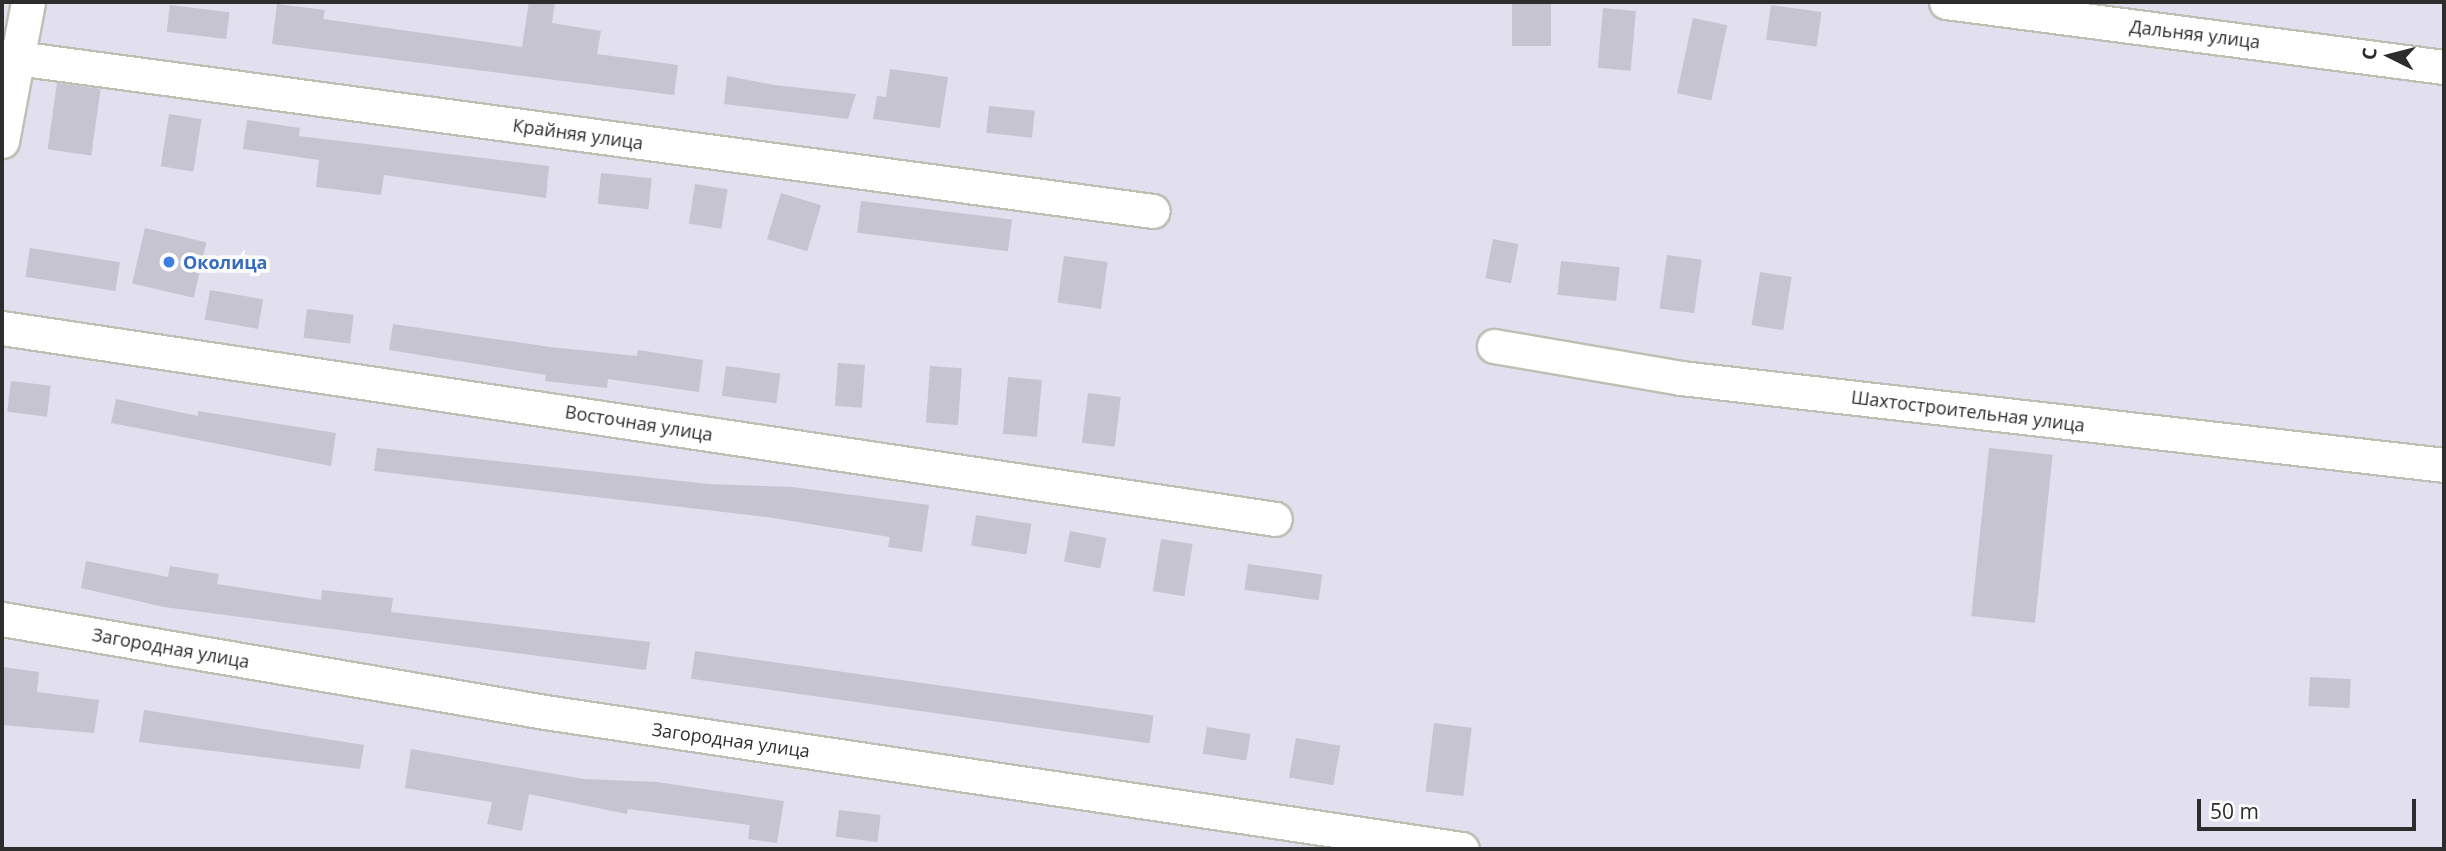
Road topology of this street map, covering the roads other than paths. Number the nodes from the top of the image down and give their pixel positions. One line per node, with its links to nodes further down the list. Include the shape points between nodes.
1 (28, 2): 3 (street)
2 (1946, 2): 4 (street, Дальняя улица)
3 (10, 57): 5 (street); 6 (street, Крайняя улица)
4 (2444, 67)
5 (2, 141)
6 (1153, 211)
7 (2, 328): 10 (street, Восточная улица)
8 (1494, 346): 9 (street, Шахтостроительная улица, via 1681,378)
9 (2444, 466)
10 (1275, 519)
11 (2, 619): 12 (street, Загородная улица, via 545,712)
12 (1462, 849)

